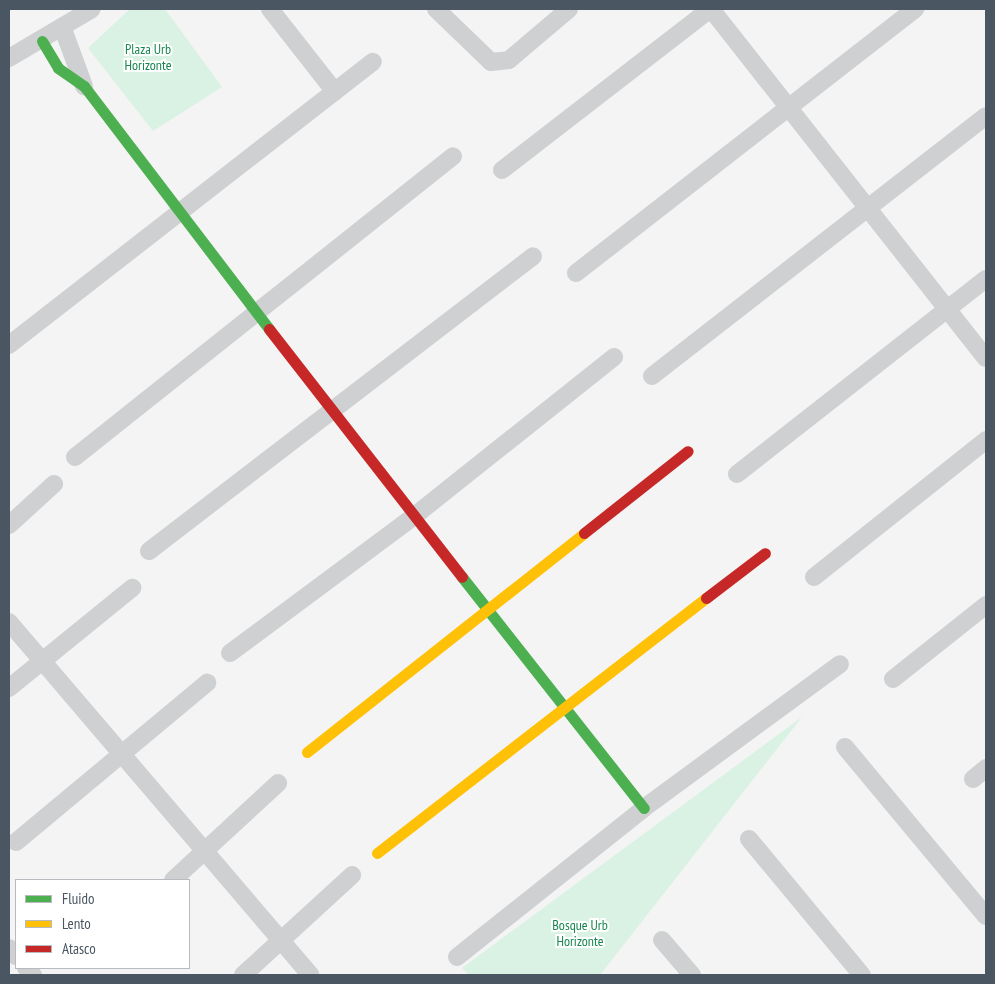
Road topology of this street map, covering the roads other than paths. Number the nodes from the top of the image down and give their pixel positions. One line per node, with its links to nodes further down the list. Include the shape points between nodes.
1 (270, 9): 12 (street)
2 (436, 9): 3 (street, via 491,62 509,60)
3 (569, 9)
4 (710, 9): 13 (street); 16 (street)
5 (915, 9): 13 (street)
6 (87, 10): 7 (street)
7 (63, 29): 8 (street); 11 (street)
8 (42, 41): 9 (street); 11 (street, via 58,68)
9 (9, 58)
10 (373, 62): 12 (street)
11 (84, 86): 18 (street)
12 (335, 92): 18 (street)
13 (788, 105): 17 (street); 20 (street)
14 (986, 116): 17 (street)
15 (453, 156): 23 (street)
16 (502, 170)
17 (868, 207): 22 (street); 27 (street)
18 (181, 214): 23 (street); 24 (street)
19 (533, 256): 28 (street)
20 (576, 273)
21 (986, 279): 22 (street)
22 (949, 308): 26 (street); 32 (street)
23 (256, 313): 28 (street); 31 (street)
24 (9, 345)
25 (614, 357): 34 (street)
26 (986, 358)
27 (652, 376)
28 (332, 412): 34 (street); 36 (street)
29 (986, 440): 38 (street)
30 (688, 451): 41 (street)
31 (75, 457)
32 (737, 474)
33 (54, 484): 35 (street)
34 (413, 517): 41 (street); 43 (street)
35 (9, 525)
36 (149, 551)
37 (765, 553): 49 (street)
38 (814, 578)
39 (132, 588): 44 (street)
40 (986, 605): 46 (street)
41 (485, 610): 49 (street); 51 (street)
42 (9, 622): 44 (street)
43 (230, 653)
44 (42, 661): 48 (street); 52 (street)
45 (840, 664): 54 (street)
46 (893, 679)
47 (207, 683): 52 (street)
48 (9, 688)
49 (563, 709): 54 (street); 58 (street)
50 (845, 747): 61 (street)
51 (307, 752)
52 (121, 754): 56 (street); 57 (street)
53 (278, 783): 57 (street)
54 (644, 808): 64 (street)
55 (749, 839): 68 (street)
56 (16, 842)
57 (204, 851): 60 (street); 63 (street)
58 (377, 853)
59 (352, 876): 63 (street)
60 (174, 879)
61 (986, 916)
62 (662, 940): 67 (street)
63 (280, 941): 65 (street); 66 (street)
64 (457, 956)
65 (243, 975)
66 (310, 975)
67 (692, 975)
68 (862, 975)

